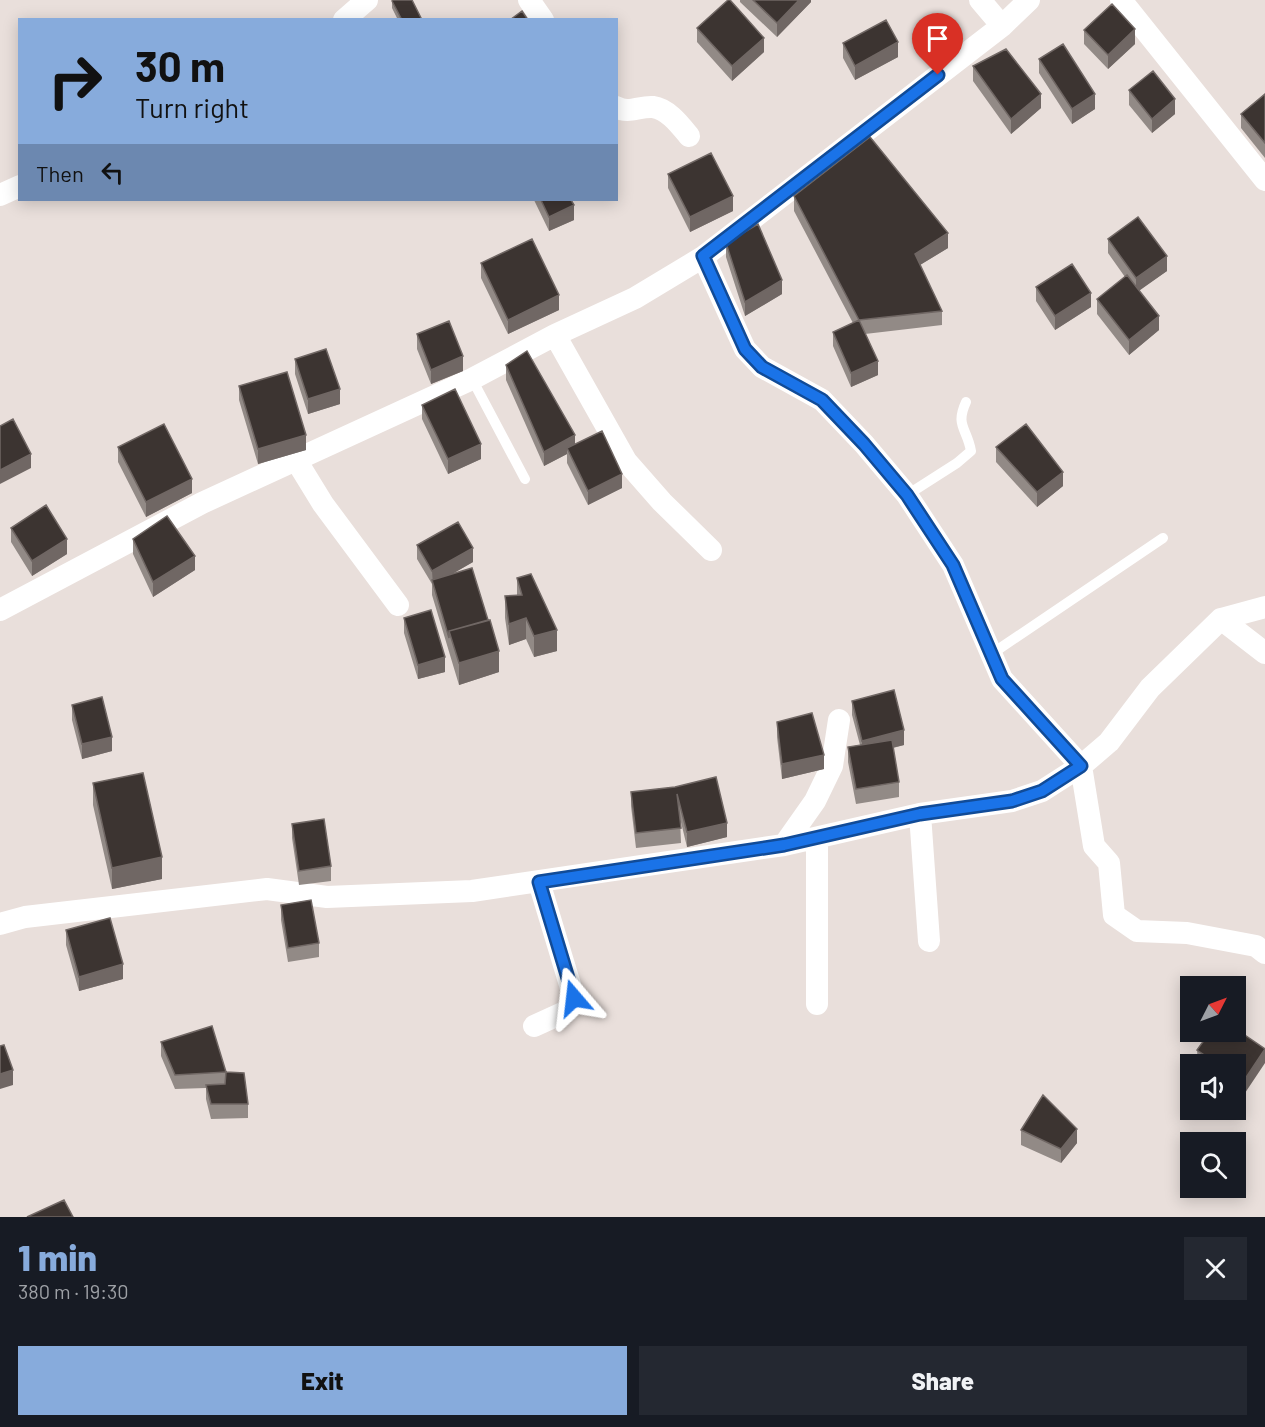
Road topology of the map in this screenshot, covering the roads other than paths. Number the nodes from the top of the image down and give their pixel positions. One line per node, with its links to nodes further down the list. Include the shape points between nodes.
1 (367, 0): 6 (street)
2 (529, 0): 7 (street)
3 (980, 0): 8 (street)
4 (1029, 0): 8 (street)
5 (1121, 0): 11 (street)
6 (346, 18)
7 (542, 18)
8 (1002, 26): 14 (street)
9 (618, 108): 10 (street, via 625,112 654,107 669,114)
10 (689, 136)
11 (1265, 180)
12 (18, 187): 13 (street)
13 (0, 195)
14 (703, 256): 15 (street, via 635,298); 20 (street, via 745,349 762,367 822,400)
15 (555, 335): 16 (street); 22 (street, via 626,461)
16 (472, 379): 18 (street); 19 (lane)
17 (966, 402): 20 (lane, via 960,426 971,451)
18 (296, 460): 23 (street, via 322,504); 25 (street, via 202,503)
19 (525, 479)
20 (907, 495): 28 (street, via 953,565)
21 (1163, 538): 28 (lane)
22 (711, 550)
23 (398, 605)
24 (1265, 607): 26 (street)
25 (0, 610)
26 (1221, 619): 27 (street); 30 (street, via 1150,688 1109,742)
27 (1265, 653)
28 (990, 655): 30 (street, via 1002,679)
29 (839, 720): 33 (street, via 832,766 815,801)
30 (1081, 766): 31 (street, via 1042,791 1012,801); 37 (street, via 1094,846 1108,863 1114,915 1137,931 1187,933 1256,946)
31 (920, 814): 32 (street); 36 (street)
32 (817, 840): 33 (street); 38 (street)
33 (784, 845): 34 (street)
34 (539, 882): 35 (street, via 472,891 327,897 267,889 25,917); 39 (street, via 574,998 567,1011)
35 (0, 924)
36 (929, 941)
37 (1265, 953)
38 (818, 1004)
39 (534, 1026)

